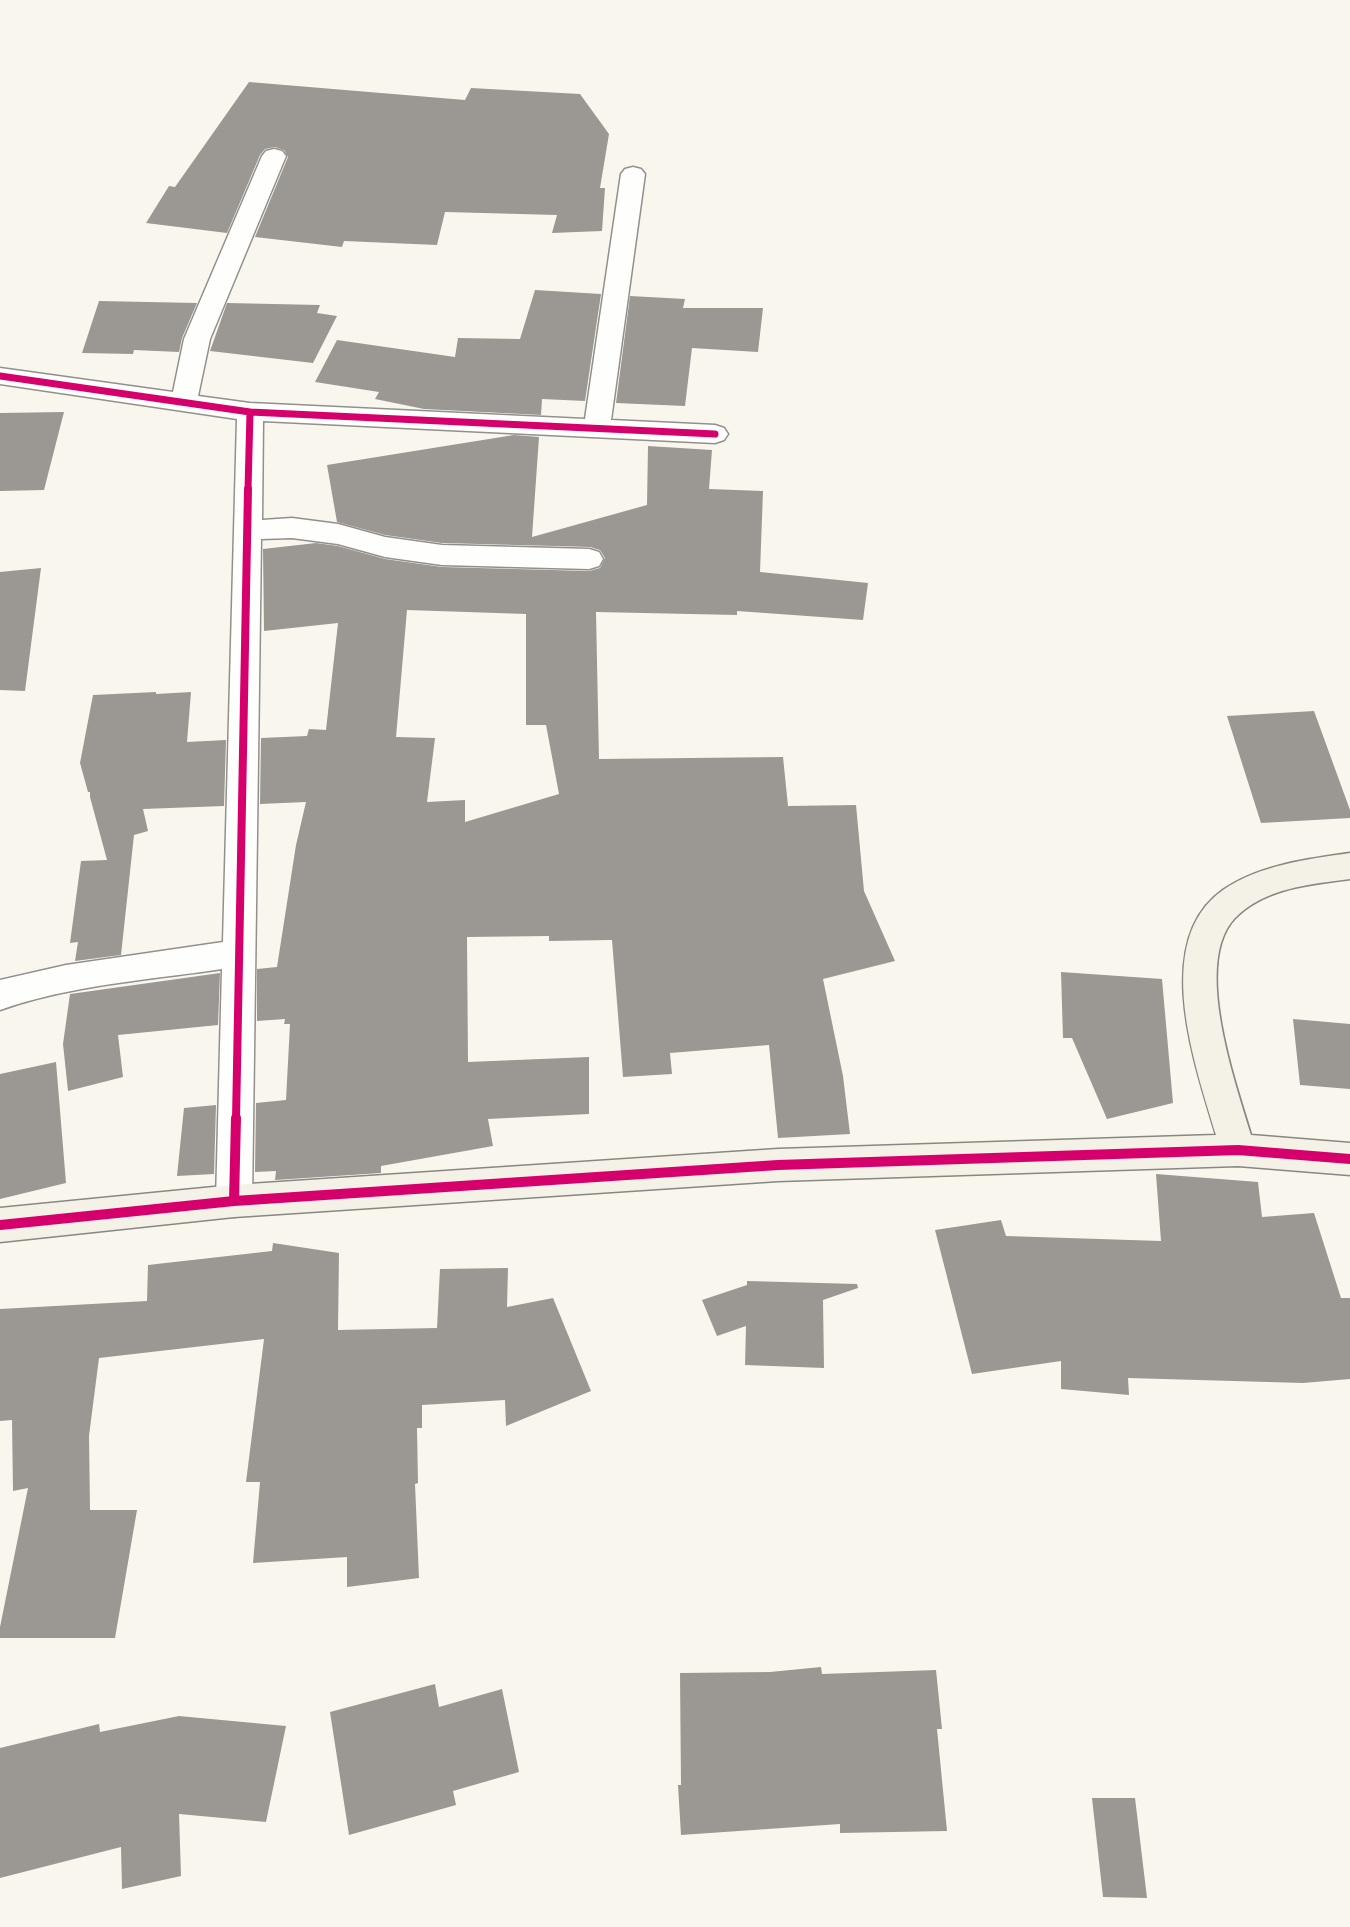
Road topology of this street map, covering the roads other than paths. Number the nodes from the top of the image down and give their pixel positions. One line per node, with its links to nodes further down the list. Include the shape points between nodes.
1 (274, 156): 4 (street, via 197,339)
2 (633, 174): 6 (street)
3 (0, 376): 4 (street)
4 (184, 402): 5 (street)
5 (250, 412): 6 (street); 8 (street)
6 (597, 428): 7 (street)
7 (715, 434)
8 (248, 530): 9 (street, via 292,528 442,555); 11 (street)
9 (589, 559)
10 (1350, 867): 13 (street, via 1310,871 1256,888 1223,909 1205,935 1199,974 1202,1012)
11 (239, 953): 12 (street, via 66,979); 15 (street)
12 (0, 996)
13 (1238, 1150): 14 (street); 15 (street, via 778,1165)
14 (1350, 1159)
15 (234, 1201): 16 (street)
16 (0, 1225)

